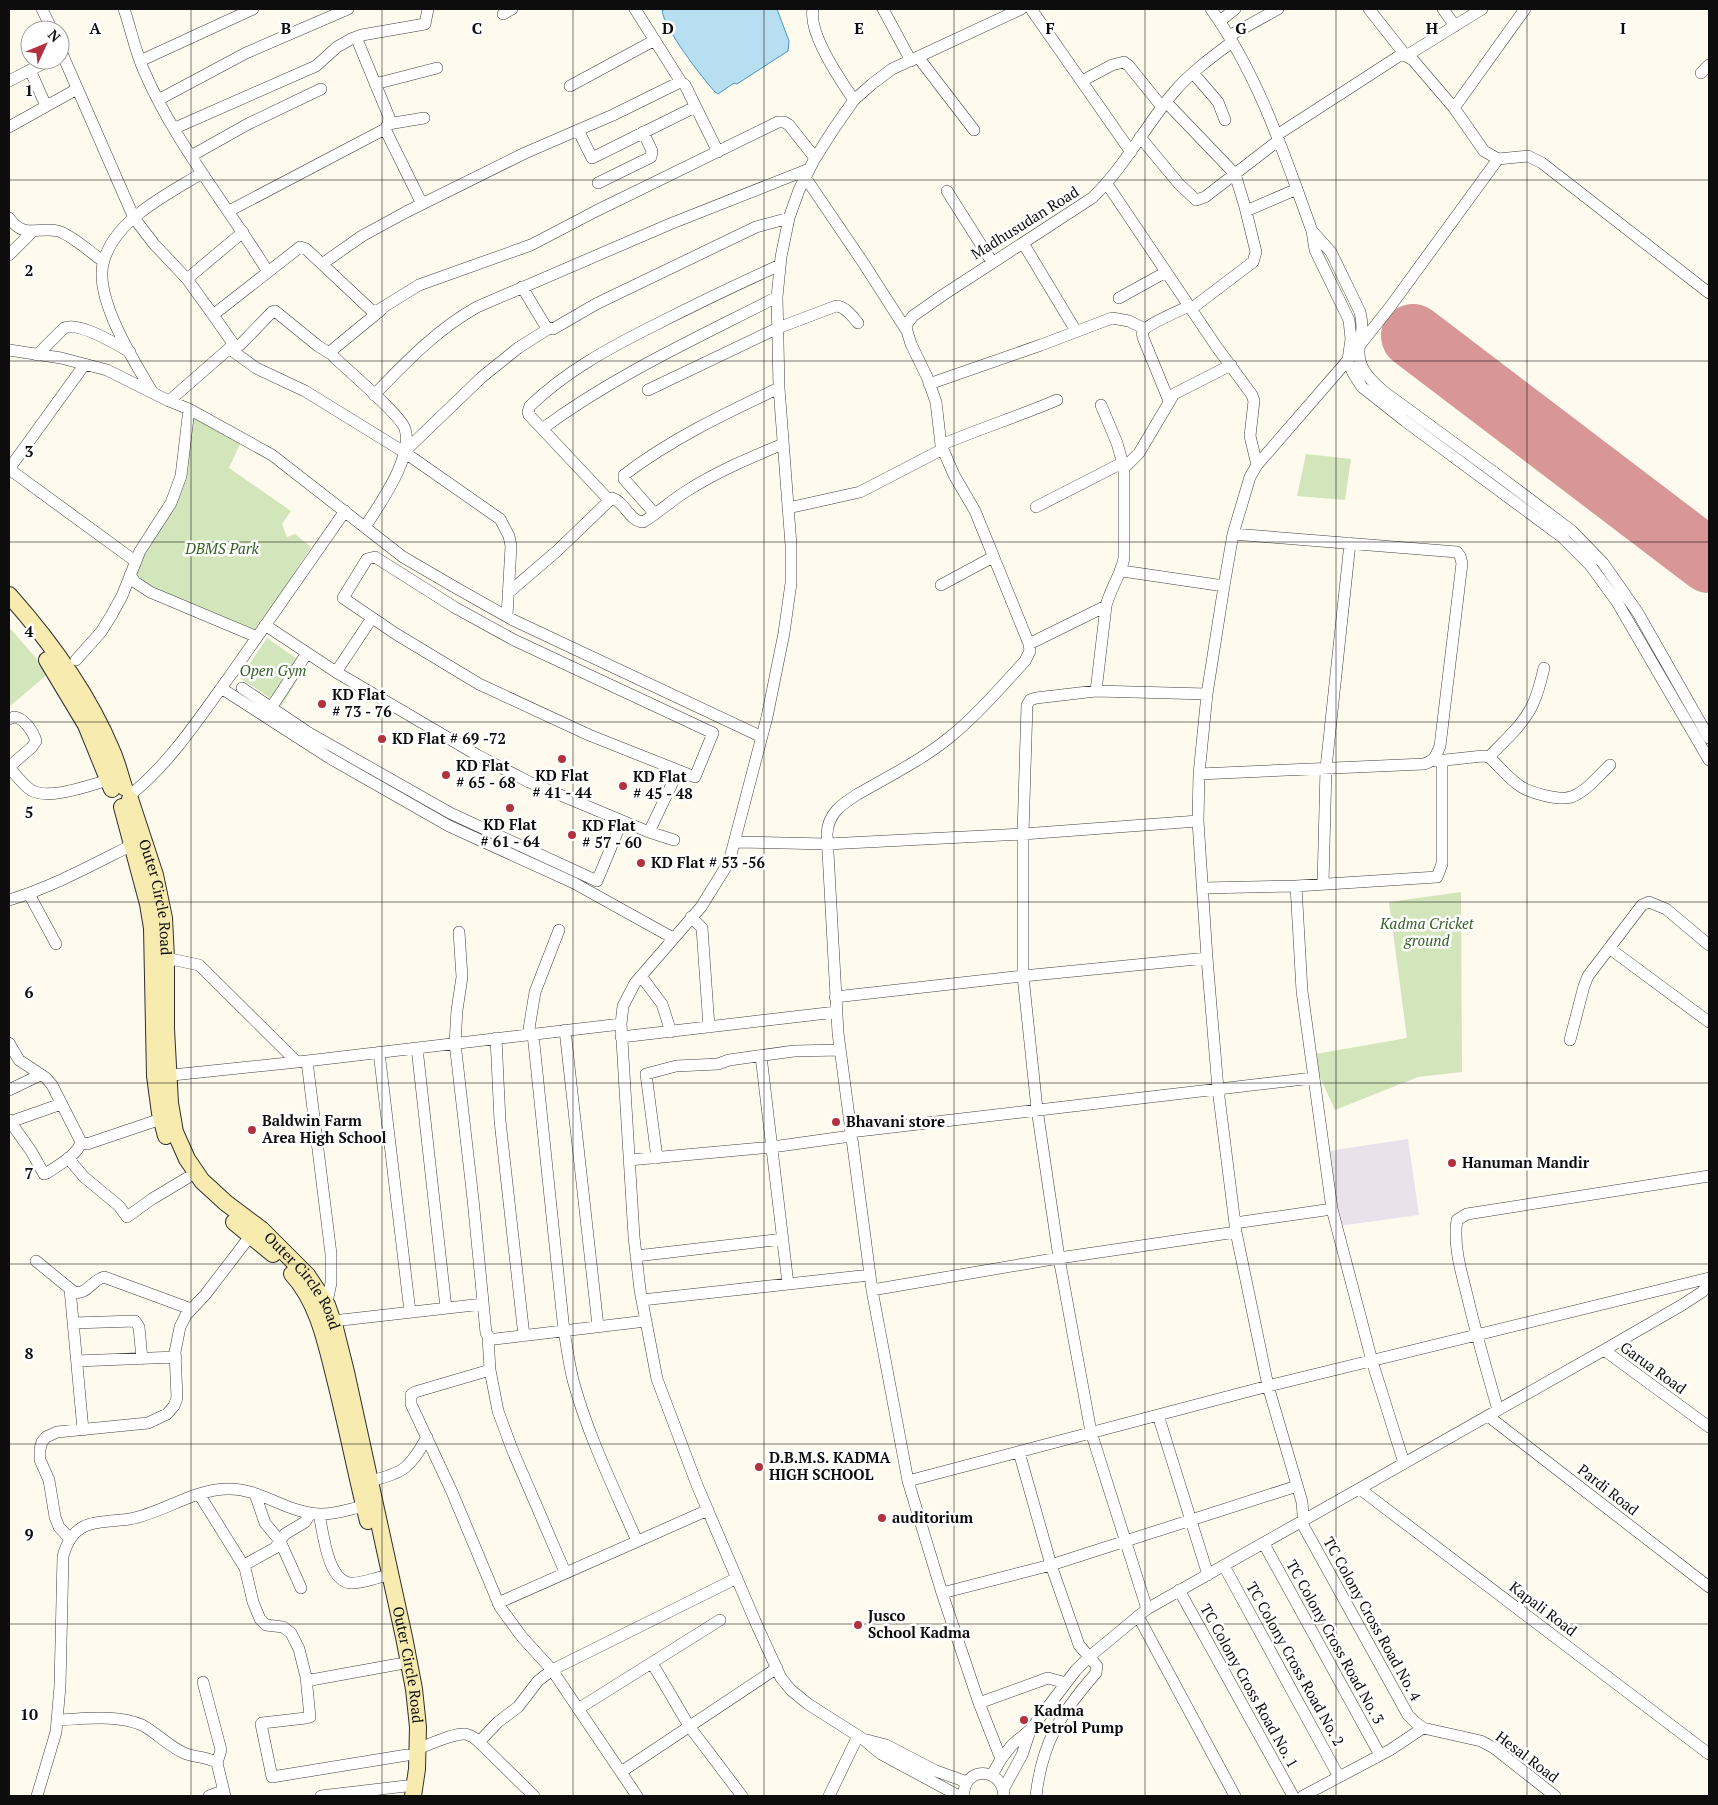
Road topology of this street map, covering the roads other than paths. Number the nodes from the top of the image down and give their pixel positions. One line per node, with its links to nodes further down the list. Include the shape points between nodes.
1 (124, 9): 25 (street)
2 (253, 9): 25 (street)
3 (348, 9): 37 (street, via 246,53)
4 (428, 9): 20 (street, via 424,24)
5 (636, 9): 22 (street)
6 (813, 9): 38 (street, via 811,18 826,55)
7 (883, 9): 24 (street)
8 (1021, 9): 17 (street)
9 (1031, 9): 31 (street)
10 (1211, 9): 18 (street)
11 (1234, 9): 18 (street)
12 (1278, 9): 21 (street, Madhusudan Road)
13 (1369, 9): 23 (street)
14 (1443, 9): 19 (street)
15 (1482, 9): 19 (street)
16 (1524, 9): 42 (street)
17 (999, 13): 24 (street)
18 (1220, 21): 21 (street)
19 (1455, 26): 23 (street)
20 (356, 37): 33 (street); 47 (street, via 337,47 316,66)
21 (1231, 39): 29 (street, Madhusudan Road); 52 (street)
22 (655, 40): 32 (street); 34 (street)
23 (1406, 56): 42 (street); 52 (street, via 1399,56)
24 (915, 59): 38 (street, via 892,69); 49 (street)
25 (140, 61): 37 (street)
26 (437, 68): 33 (street)
27 (30, 70): 30 (street); 40 (street)
28 (69, 70): 35 (street)
29 (1194, 73): 39 (street, Madhusudan Road); 44 (street, via 1218,102)
30 (9, 81)
31 (1082, 81): 39 (street, via 1124,62); 54 (street)
32 (681, 82): 41 (street); 48 (street)
33 (375, 84): 45 (street, via 388,117)
34 (570, 86)
35 (77, 88): 40 (street); 69 (street)
36 (321, 89): 55 (street)
37 (158, 100): 47 (street)
38 (854, 100): 56 (street)
39 (1164, 105): 51 (street, Madhusudan Road); 60 (street)
40 (46, 106): 46 (street)
41 (696, 107): 50 (street); 53 (street)
42 (1454, 108): 57 (street, via 1484,151)
43 (424, 118): 45 (street)
44 (1225, 120)
45 (386, 126): 65 (street); 66 (street)
46 (9, 127)
47 (174, 128): 55 (street)
48 (578, 130): 50 (street, via 592,158); 65 (street)
49 (974, 130)
50 (643, 132): 61 (street, via 652,151 651,157)
51 (1140, 138): 54 (street, Madhusudan Road); 60 (street, via 1196,200)
52 (1278, 138): 60 (street); 63 (street)
53 (718, 152): 56 (street, via 784,122); 88 (street, via 531,245 419,285)
54 (1131, 152): 62 (street, Madhusudan Road)
55 (191, 156): 59 (street)
56 (815, 158): 58 (street)
57 (1498, 159): 84 (street, via 1528,156 1542,163); 96 (street, TC Colony Cross Road No. 4)
58 (807, 173): 70 (street); 83 (street, via 661,228); 94 (street)
59 (202, 174): 66 (street); 69 (street, via 157,200)
60 (1235, 174): 67 (street)
61 (598, 183)
62 (1107, 184): 74 (street, Madhusudan Road, via 1081,207); 81 (street)
63 (1296, 189): 67 (street); 71 (street)
64 (947, 191): 77 (street)
65 (422, 204): 78 (street, via 362,236)
66 (229, 211): 73 (street)
67 (1246, 211): 87 (street, via 1256,252 1253,262)
68 (9, 218): 72 (street, via 18,228)
69 (134, 218): 76 (street, via 110,247); 82 (street)
70 (789, 218): 79 (street); 92 (street, via 756,227)
71 (1312, 231): 96 (street, via 1331,252 1360,312 1363,322); 102 (street, via 1315,250 1349,320)
72 (32, 232): 75 (street); 76 (street, via 58,231 66,234)
73 (244, 232): 80 (street); 82 (street)
74 (1023, 243): 77 (street, Madhusudan Road); 95 (street)
75 (9, 255)
76 (103, 262): 98 (street, via 102,279 107,302)
77 (992, 262): 94 (street, Madhusudan Road, via 913,316 906,325)
78 (322, 264): 80 (street, via 306,249 300,248); 88 (street, via 372,310)
79 (780, 265): 85 (street); 115 (street, via 715,294 586,362 530,406 528,412)
80 (268, 272): 89 (street)
81 (1166, 272): 86 (street); 87 (street)
82 (187, 279): 89 (street)
83 (522, 287): 92 (street); 109 (street, via 477,307 444,328)
84 (1709, 293)
85 (777, 297): 91 (street); 115 (street, via 606,385)
86 (1119, 298)
87 (1190, 307): 93 (street); 104 (street)
88 (381, 310): 100 (street)
89 (213, 316): 97 (street)
90 (858, 323): 91 (street, via 844,309 836,306)
91 (778, 328): 106 (street); 107 (street)
92 (548, 329): 118 (street, via 482,377)
93 (1145, 329): 95 (street, via 1112,318); 112 (street, via 1142,333 1144,340)
94 (906, 331): 105 (street)
95 (1076, 331): 105 (street)
96 (1359, 346): 102 (street, TC Colony Cross Road No. 4); 156 (street, via 1360,364 1371,380 1572,532 1603,563 1638,612)
97 (235, 347): 100 (street, via 275,311); 111 (street); 118 (street, via 256,368 306,392)
98 (130, 352): 101 (street, via 98,335 69,326); 108 (street)
99 (11, 353): 101 (street)
100 (331, 354): 109 (street)
101 (37, 355): 103 (street)
102 (1348, 360): 119 (street, TC Colony Cross Road No. 4); 158 (street, via 1358,381 1369,393 1554,532 1590,565 1617,602)
103 (85, 364): 108 (street, via 107,370); 121 (street)
104 (1231, 365): 112 (street, via 1183,388); 119 (street, via 1254,401 1250,436)
105 (929, 384): 117 (street, via 936,402)
106 (779, 388): 116 (street); 126 (street, via 724,414 624,474 624,479)
107 (648, 390)
108 (153, 393): 111 (street)
109 (374, 395): 118 (street, via 403,423 406,434)
110 (1057, 400): 117 (street, via 1021,416 988,425)
111 (169, 401): 114 (street)
112 (1169, 401): 120 (street, via 1139,453)
113 (1101, 405): 120 (street)
114 (189, 409): 125 (street, via 272,455); 131 (street, via 178,488)
115 (542, 429): 122 (street)
116 (783, 444): 124 (street); 126 (street, via 710,477)
117 (942, 447): 124 (street, via 860,492); 130 (street, via 975,511)
118 (404, 452): 127 (street, via 388,491); 136 (street, via 500,520 511,546)
119 (1257, 465): 128 (street, TC Colony Cross Road No. 4, via 1250,477)
120 (1123, 466): 123 (street); 132 (street)
121 (9, 469): 131 (street)
122 (609, 500): 126 (street, via 615,498 639,522); 136 (street)
123 (1036, 507)
124 (788, 508): 155 (street, via 791,583)
125 (345, 511): 127 (street); 142 (street)
126 (655, 514)
127 (365, 527): 140 (street, via 403,556)
128 (1233, 534): 129 (street); 135 (street, TC Colony Cross Road No. 4)
129 (1350, 543): 159 (street, via 1449,550 1460,556 1462,564); 162 (street)
130 (993, 557): 134 (street); 144 (street)
131 (135, 561): 133 (street)
132 (1122, 572): 135 (street); 138 (street)
133 (130, 575): 143 (street, via 150,592); 146 (street, via 101,632)
134 (941, 585)
135 (1224, 586): 152 (street, TC Colony Cross Road No. 4)
136 (508, 593): 140 (street)
137 (9, 595): 165 (main road, via 48,643 85,697 113,752)
138 (1106, 606): 144 (street); 151 (street)
139 (9, 609): 165 (main road, via 73,701)
140 (507, 616): 155 (street)
141 (372, 618): 148 (street); 163 (street, via 479,684 589,735); 163 (street, via 342,598 367,559 375,557 514,640 713,733 695,777)
142 (265, 625): 143 (street); 145 (street)
143 (257, 637): 149 (street)
144 (1029, 644): 172 (street, via 1030,652 1025,661 948,738 836,809 828,825)
145 (307, 652): 148 (street); 153 (street)
146 (76, 660)
147 (1544, 668): 157 (street, via 1532,708)
148 (336, 672): 166 (street, via 529,782)
149 (221, 688): 165 (street, via 145,783); 182 (street, via 328,757 449,826 574,883)
150 (242, 688): 153 (street)
151 (1096, 691): 152 (street); 169 (street, via 1036,698 1027,705)
152 (1207, 694): 164 (street, TC Colony Cross Road No. 4)
153 (271, 708): 166 (street, via 450,813 597,881)
154 (9, 719): 161 (street, via 22,720 36,740 32,748)
155 (762, 737): 171 (street)
156 (1709, 738)
157 (1488, 757): 159 (street); 160 (street, via 1520,786 1564,798 1580,792)
158 (1709, 760)
159 (1437, 761): 162 (street); 174 (street, via 1442,864 1437,877)
160 (1610, 765)
161 (9, 767): 165 (street, via 30,790 38,793)
162 (1326, 768): 164 (street); 174 (street)
163 (678, 771): 168 (street)
164 (1199, 774): 167 (street, TC Colony Cross Road No. 4)
165 (121, 793): 173 (main road, Outer Circle Road); 186 (main road, Outer Circle Road, via 155,875 164,918)
166 (622, 821): 168 (street)
167 (1198, 821): 169 (street); 176 (street, TC Colony Cross Road No. 4)
168 (649, 832): 170 (street)
169 (1023, 834): 172 (street); 189 (street)
170 (674, 840)
171 (736, 842): 172 (street); 179 (street, via 730,862)
172 (827, 844): 190 (street)
173 (132, 845): 177 (street); 209 (main road, Outer Circle Road, via 152,928)
174 (1323, 884): 175 (street)
175 (1296, 886): 176 (street); 210 (street, via 1302,992)
176 (1203, 888): 187 (street, TC Colony Cross Road No. 4)
177 (29, 894): 178 (street); 183 (street)
178 (9, 900)
179 (691, 918): 182 (street); 194 (street, via 702,928)
180 (559, 930): 197 (street, via 535,992)
181 (459, 932): 202 (street, via 462,977)
182 (673, 938): 188 (street)
183 (56, 944)
184 (1709, 945): 185 (street, via 1666,909 1649,902 1642,905)
185 (1609, 948): 192 (street); 200 (street, via 1588,976)
186 (166, 958): 207 (street, via 199,965); 209 (main road, Outer Circle Road)
187 (1207, 958): 189 (street); 212 (street, TC Colony Cross Road No. 4)
188 (641, 976): 193 (street, via 623,1006); 196 (street, via 662,1004)
189 (1023, 976): 190 (street); 214 (street)
190 (835, 997): 191 (street)
191 (836, 1012): 194 (street); 204 (street)
192 (1709, 1022)
193 (621, 1024): 195 (street); 198 (street)
194 (709, 1027): 196 (street)
195 (565, 1030): 197 (street); 247 (street)
196 (671, 1032): 198 (street)
197 (530, 1034): 199 (street); 248 (street)
198 (621, 1037): 222 (street)
199 (496, 1038): 202 (street); 250 (street, via 500,1121)
200 (1570, 1040)
201 (9, 1043): 208 (street, via 19,1060)
202 (455, 1043): 203 (street); 239 (street)
203 (417, 1048): 205 (street); 241 (street)
204 (840, 1050): 206 (street); 217 (street)
205 (379, 1052): 207 (street); 243 (street)
206 (761, 1056): 219 (street); 221 (street, via 718,1064 676,1066 646,1074)
207 (302, 1061): 209 (street); 240 (street, via 331,1254)
208 (40, 1075): 211 (street); 213 (street, via 52,1085)
209 (162, 1076): 215 (main road, Outer Circle Road); 240 (main road, Outer Circle Road, via 175,1132 187,1159 202,1181 262,1230 307,1274)
210 (1313, 1078): 212 (street); 225 (street)
211 (9, 1090)
212 (1218, 1090): 214 (street); 226 (street, TC Colony Cross Road No. 4)
213 (61, 1104): 216 (street); 218 (street)
214 (1037, 1109): 217 (street); 230 (street)
215 (161, 1119): 218 (street, via 87,1144); 224 (main road, Outer Circle Road, via 172,1152)
216 (10, 1121): 220 (street, via 42,1173)
217 (851, 1134): 219 (street); 232 (street)
218 (81, 1142): 220 (street)
219 (772, 1147): 221 (street); 228 (street)
220 (68, 1158): 224 (street, via 127,1217)
221 (657, 1158): 222 (street)
222 (629, 1160): 229 (street)
223 (1709, 1176): 249 (street, via 1461,1216 1456,1228 1458,1260)
224 (187, 1178): 227 (main road, Outer Circle Road, via 209,1202)
225 (1332, 1209): 226 (street); 255 (street)
226 (1236, 1228): 230 (street); 258 (street, TC Colony Cross Road No. 4)
227 (251, 1235): 242 (street, via 206,1295); 244 (main road, Outer Circle Road, via 298,1281)
228 (783, 1239): 229 (street); 234 (street)
229 (636, 1256): 238 (street)
230 (1059, 1258): 237 (street); 263 (street)
231 (36, 1261): 236 (street)
232 (870, 1275): 234 (street); 237 (street)
233 (1709, 1278): 249 (street)
234 (788, 1284): 238 (street)
235 (1709, 1285): 252 (street, via 1682,1305)
236 (70, 1289): 242 (street, via 82,1292 104,1277); 246 (street)
237 (872, 1290): 268 (street)
238 (642, 1300): 245 (street)
239 (483, 1304): 241 (street); 251 (street)
240 (327, 1305): 244 (main road, Outer Circle Road)
241 (446, 1308): 243 (street)
242 (191, 1309): 253 (street, via 180,1328)
243 (410, 1312): 244 (street)
244 (325, 1320): 267 (main road, Outer Circle Road, via 346,1372); 273 (main road, Outer Circle Road)
245 (646, 1321): 247 (street); 274 (street, via 657,1379)
246 (73, 1323): 254 (street, via 135,1321 139,1327); 256 (street)
247 (598, 1326): 248 (street)
248 (564, 1331): 250 (street); 280 (street, via 585,1417)
249 (1476, 1334): 255 (street); 259 (street)
250 (524, 1336): 251 (street)
251 (488, 1337): 257 (street)
252 (1604, 1350): 259 (street); 261 (street, Garua Road)
253 (176, 1357): 254 (street); 262 (street, via 177,1398 167,1414 148,1423)
254 (142, 1359): 256 (street)
255 (1372, 1360): 258 (street); 266 (street)
256 (77, 1361): 262 (street)
257 (490, 1370): 264 (street, via 411,1395 411,1404); 286 (street, via 498,1411 512,1449)
258 (1268, 1386): 260 (street); 269 (street, TC Colony Cross Road No. 4)
259 (1493, 1413): 266 (street); 290 (street, Pardi Road)
260 (1158, 1415): 263 (street); 276 (street)
261 (1709, 1427)
262 (83, 1430): 278 (street, via 52,1434 46,1437 40,1449 55,1517)
263 (1091, 1432): 265 (street); 281 (street)
264 (427, 1437): 267 (street, via 415,1458 396,1475); 294 (street)
265 (1019, 1452): 268 (street); 284 (street)
266 (1404, 1463): 270 (street)
267 (370, 1481): 313 (main road, Outer Circle Road, via 414,1689 418,1728)
268 (908, 1481): 293 (street)
269 (1297, 1486): 276 (street); 277 (street, TC Colony Cross Road No. 4)
270 (1360, 1489): 277 (street); 314 (street, Kapali Road)
271 (200, 1494): 272 (street, via 227,1489); 278 (street, via 156,1512 86,1525); 283 (street)
272 (255, 1494): 275 (street); 279 (street, via 267,1528)
273 (364, 1506): 275 (street); 288 (main road, Outer Circle Road)
274 (708, 1510): 280 (street); 289 (street)
275 (315, 1513): 279 (street, via 290,1529); 288 (street, via 329,1560 341,1578 352,1583)
276 (1190, 1520): 281 (street); 287 (street)
277 (1303, 1520): 282 (street); 309 (street, TC Colony Cross Road No. 4, via 1304,1528 1408,1715)
278 (70, 1539): 307 (street, via 63,1556)
279 (280, 1541): 283 (street, via 270,1552); 291 (street)
280 (637, 1541): 286 (street)
281 (1124, 1542): 284 (street); 295 (street)
282 (1264, 1544): 285 (street); 315 (street, TC Colony Cross Road No. 3)
283 (244, 1565): 302 (street, via 260,1619 266,1625 284,1627 290,1633 299,1649)
284 (1051, 1565): 293 (street); 297 (street, via 1080,1646)
285 (1224, 1566): 287 (street); 320 (street, TC Colony Cross Road No. 2)
286 (565, 1572): 294 (street)
287 (1208, 1575): 292 (street)
288 (381, 1577): 298 (main road, Outer Circle Road)
289 (737, 1578): 300 (street); 301 (street)
290 (1709, 1587)
291 (301, 1588)
292 (1179, 1590): 295 (street); 337 (street, TC Colony Cross Road No. 1)
293 (942, 1593): 305 (street)
294 (498, 1603): 301 (street, via 522,1637)
295 (1142, 1612): 297 (street); 336 (street)
296 (720, 1620): 299 (street)
297 (1089, 1657): 304 (street); 335 (street, via 1097,1666 1096,1673 1074,1698 1050,1739 1038,1775)
298 (399, 1664): 302 (street, via 311,1680); 313 (main road, Outer Circle Road)
299 (652, 1664): 306 (street); 308 (street)
300 (777, 1668): 308 (street); 311 (street, via 781,1678 808,1704)
301 (552, 1670): 306 (street); 312 (street)
302 (306, 1677): 313 (street, via 310,1716 260,1724 272,1777)
303 (203, 1682): 317 (street, via 221,1750)
304 (1066, 1682): 305 (street, via 1048,1678); 310 (street)
305 (980, 1703): 316 (street)
306 (578, 1709): 318 (street)
307 (57, 1720): 317 (street, via 134,1722 186,1754 207,1758); 326 (street)
308 (689, 1726): 318 (street); 331 (street)
309 (1423, 1728): 315 (street); 325 (street, Hesal Road, via 1481,1741 1494,1748)
310 (1031, 1729): 316 (street); 322 (street)
311 (860, 1738): 321 (street, via 886,1745 936,1771); 332 (street); 333 (street, via 880,1754)
312 (479, 1742): 313 (street, via 472,1736 455,1735); 329 (street)
313 (412, 1752): 323 (main road, Outer Circle Road)
314 (1709, 1754)
315 (1380, 1755): 320 (street)
316 (1001, 1759): 319 (street)
317 (217, 1764): 324 (street)
318 (621, 1772): 330 (street)
319 (992, 1774): 321 (street, via 983,1773); 322 (street)
320 (1339, 1777): 338 (street)
321 (967, 1782): 334 (street)
322 (1004, 1792)
323 (408, 1793): 328 (street)
324 (224, 1794): 327 (street)
325 (1549, 1795)
326 (36, 1796)
327 (209, 1796)
328 (321, 1796)
329 (534, 1796)
330 (637, 1796)
331 (742, 1796)
332 (829, 1796)
333 (959, 1796)
334 (964, 1796)
335 (1036, 1796)
336 (1234, 1796)
337 (1293, 1796)
338 (1303, 1796)

